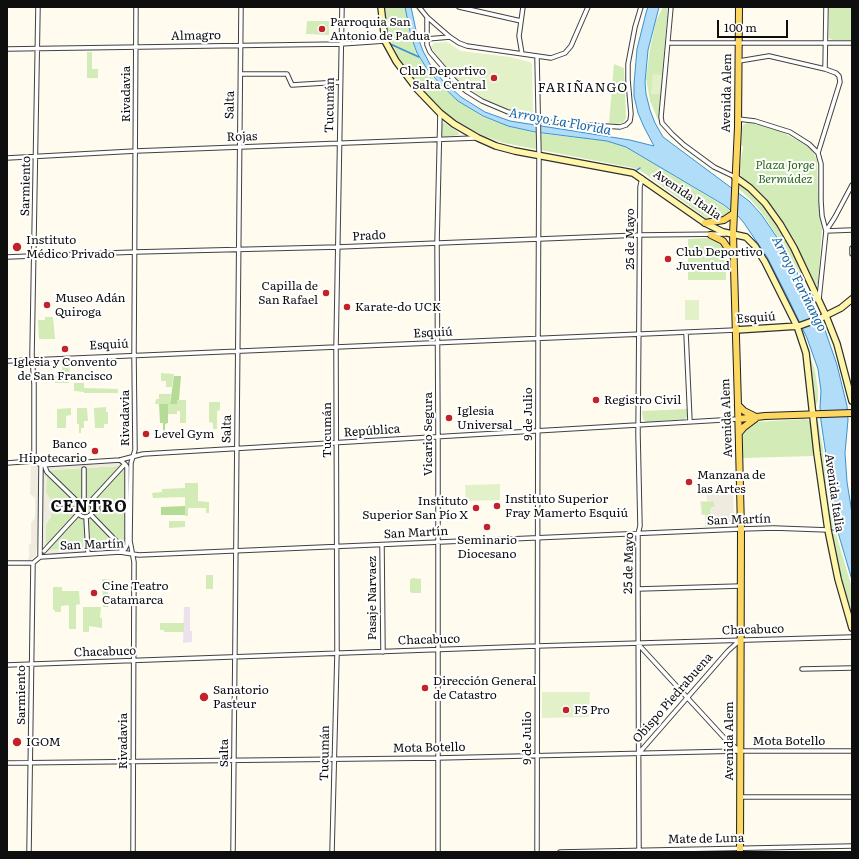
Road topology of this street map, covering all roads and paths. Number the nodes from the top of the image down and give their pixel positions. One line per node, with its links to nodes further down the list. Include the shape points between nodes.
1 (38, 7): 26 (street, Sarmiento)
2 (136, 7): 25 (street, Rivadavia)
3 (241, 7): 24 (street, Salta)
4 (342, 7): 22 (street, Tucumán)
5 (381, 7): 18 (street, Avenida Italia)
6 (419, 7): 14 (street)
7 (459, 7): 15 (street)
8 (523, 7): 15 (street)
9 (588, 7): 29 (street, via 571,46 565,53 551,58)
10 (641, 7): 36 (street, via 628,64 630,121 620,127 612,127)
11 (671, 7): 19 (street)
12 (739, 7): 23 (main road, Avenida Alem)
13 (826, 7): 20 (street)
14 (427, 17): 16 (street); 17 (street)
15 (521, 20): 28 (street, via 519,36)
16 (450, 36): 17 (street); 28 (street, via 467,46)
17 (427, 39): 36 (street, via 430,52 466,91 492,107 515,114 534,116)
18 (385, 41): 22 (street, Almagro); 34 (street, Avenida Italia, via 406,75)
19 (668, 43): 23 (street); 46 (street, via 662,123 684,145 714,167)
20 (826, 43): 21 (street); 23 (street); 31 (street)
21 (852, 43)
22 (341, 44): 24 (street, Almagro); 33 (street, Tucumán)
23 (739, 44): 30 (main road, Avenida Alem)
24 (241, 45): 25 (street, Almagro); 32 (street, Salta)
25 (136, 47): 26 (street, Almagro); 41 (street, Rivadavia)
26 (38, 49): 27 (street, Almagro); 44 (street, Sarmiento)
27 (7, 50)
28 (522, 54): 29 (street)
29 (538, 57): 36 (street, 9 de Julio)
30 (739, 61): 31 (street, via 769,56); 35 (main road, Avenida Alem)
31 (825, 69): 42 (street, via 840,76 840,82)
32 (241, 74): 33 (street, via 287,74 292,85); 40 (street, Salta)
33 (340, 82): 39 (street, Tucumán)
34 (440, 113): 37 (street, Avenida Italia); 38 (street, Vicario Segura)
35 (738, 119): 42 (street, via 755,121 790,132); 46 (main road, Avenida Alem)
36 (539, 120): 43 (street, 9 de Julio)
37 (478, 138): 38 (street, Rojas); 43 (street, Avenida Italia, via 496,146)
38 (438, 139): 39 (street, Rojas); 57 (street, Vicario Segura)
39 (340, 144): 40 (street, Rojas); 58 (street, Tucumán)
40 (240, 147): 41 (street, Rojas); 60 (street, Salta)
41 (136, 151): 44 (street, Rojas); 61 (street, Rivadavia)
42 (818, 153): 52 (street, via 821,164 822,216)
43 (540, 156): 47 (street, Avenida Italia, via 627,171); 56 (street, 9 de Julio)
44 (37, 157): 45 (street, Rojas); 63 (street, Sarmiento)
45 (7, 158)
46 (735, 177): 49 (main road, Avenida Alem); 67 (street, via 750,188 774,214 794,248)
47 (642, 178): 50 (street, Avenida Italia); 55 (street, 25 de Mayo)
48 (852, 185): 52 (street)
49 (733, 214): 50 (main road, via 724,220); 54 (main road, Avenida Alem)
50 (705, 223): 54 (street, Avenida Italia)
51 (852, 230): 52 (street)
52 (826, 231): 67 (street)
53 (711, 234): 54 (street, Prado); 55 (street, Prado); 64 (main road, via 723,241)
54 (733, 234): 64 (main road, Avenida Alem); 69 (street, Avenida Italia, via 746,237 755,246)
55 (640, 235): 56 (street, Prado); 72 (street, 25 de Mayo)
56 (539, 239): 57 (street, Prado); 73 (street, 9 de Julio)
57 (436, 243): 58 (street, Prado); 74 (street, Vicario Segura)
58 (338, 247): 60 (street, Prado); 75 (street, Tucumán)
59 (852, 248): 62 (street)
60 (238, 250): 61 (street, Prado); 76 (street, Salta)
61 (136, 252): 63 (street, Prado); 77 (street, Rivadavia)
62 (852, 254)
63 (35, 256): 65 (street, Prado); 78 (street, Sarmiento)
64 (733, 256): 70 (main road, Avenida Alem)
65 (7, 257)
66 (852, 299): 68 (street, Esquiú)
67 (818, 300): 68 (street)
68 (823, 317): 69 (street, Esquiú); 80 (street, via 837,344)
69 (798, 326): 70 (street, Esquiú); 83 (street, Avenida Italia, via 806,353)
70 (736, 330): 71 (street, Esquiú); 81 (main road, Avenida Alem)
71 (686, 333): 72 (street, Esquiú); 86 (street)
72 (639, 334): 73 (street, Esquiú); 87 (street, 25 de Mayo)
73 (538, 340): 74 (street, Esquiú); 88 (street, 9 de Julio)
74 (438, 343): 75 (street, Esquiú); 90 (street, Vicario Segura)
75 (336, 348): 76 (street, Esquiú); 91 (street, Tucumán)
76 (238, 352): 77 (street, Esquiú); 92 (street, Salta)
77 (134, 355): 78 (street, Esquiú); 93 (street, Rivadavia, via 135,450)
78 (33, 360): 79 (street, Esquiú); 95 (street, Sarmiento)
79 (7, 361)
80 (852, 401)
81 (738, 405): 84 (main road, via 744,411); 85 (main road, Avenida Alem)
82 (851, 412): 83 (main road)
83 (815, 414): 84 (main road); 111 (street, Avenida Italia)
84 (758, 417): 85 (main road); 89 (main road)
85 (739, 419): 86 (street, República); 89 (main road, Avenida Alem)
86 (690, 422): 87 (street, República)
87 (639, 425): 88 (street, República); 112 (street, 25 de Mayo)
88 (538, 431): 90 (street, República); 113 (street, 9 de Julio)
89 (739, 433): 110 (main road, Avenida Alem)
90 (438, 437): 91 (street, República); 114 (street, Vicario Segura)
91 (337, 444): 92 (street, República); 116 (street, Tucumán)
92 (237, 449): 93 (street, República, via 143,454); 119 (street, Salta)
93 (132, 457): 94 (street, República); 121 (street, Rivadavia, via 130,541)
94 (120, 460): 98 (street, República); 117 (street, Rivadavia, via 127,467 127,545 125,549)
95 (34, 461): 96 (street); 98 (street)
96 (7, 463)
97 (124, 465): 101 (street)
98 (43, 466): 102 (street); 122 (street)
99 (84, 468): 100 (street)
100 (84, 500): 101 (street); 102 (street)
101 (90, 502): 105 (street)
102 (79, 503): 106 (street)
103 (125, 506): 105 (street, via 108,508 105,512 102,508)
104 (53, 508): 106 (street)
105 (93, 508): 108 (street)
106 (76, 509): 107 (street)
107 (78, 514): 109 (street); 118 (street)
108 (91, 515): 109 (street); 117 (street, via 120,545)
109 (86, 517): 120 (street)
110 (741, 529): 111 (street, San Martín); 112 (street, San Martín); 125 (main road, Avenida Alem)
111 (828, 530): 127 (street, Avenida Italia)
112 (638, 534): 113 (street, San Martín); 126 (street, 25 de Mayo)
113 (538, 538): 114 (street, San Martín); 131 (street, 9 de Julio)
114 (438, 542): 115 (street, San Martín); 132 (street, Vicario Segura)
115 (382, 544): 116 (street, San Martín); 133 (street, Pasaje Narvaez)
116 (336, 547): 119 (street, San Martín); 134 (street, Tucumán)
117 (120, 550): 120 (street, San Martín); 121 (street, San Martín)
118 (44, 551)
119 (236, 551): 121 (street, San Martín); 135 (street, Salta)
120 (88, 554): 122 (street, San Martín)
121 (133, 554): 136 (street, Rivadavia)
122 (40, 557): 123 (street)
123 (33, 562): 124 (street); 137 (street, Sarmiento)
124 (7, 564)
125 (741, 586): 126 (street); 129 (main road, Avenida Alem)
126 (638, 589): 130 (street, 25 de Mayo)
127 (852, 628)
128 (852, 637): 129 (street, Chacabuco)
129 (740, 641): 130 (street, Chacabuco); 141 (street, Obispo Piedrabuena); 142 (main road, Avenida Alem)
130 (638, 644): 131 (street, Chacabuco); 141 (street); 144 (street, 25 de Mayo)
131 (537, 646): 132 (street, Chacabuco); 145 (street, 9 de Julio)
132 (437, 650): 133 (street, Chacabuco); 146 (street, Vicario Segura)
133 (383, 652): 134 (street, Chacabuco)
134 (337, 654): 135 (street, Chacabuco); 147 (street, Tucumán)
135 (234, 657): 136 (street, Chacabuco); 148 (street, Salta)
136 (134, 661): 137 (street, Chacabuco); 149 (street, Rivadavia)
137 (32, 664): 138 (street, Chacabuco); 151 (street, Sarmiento)
138 (7, 665)
139 (852, 668): 140 (street)
140 (802, 669)
141 (687, 697): 142 (street, via 728,742); 144 (street, Obispo Piedrabuena)
142 (740, 751): 143 (street, Mota Botello); 144 (street, Mota Botello); 152 (main road, Avenida Alem)
143 (852, 751)
144 (639, 753): 145 (street, Mota Botello); 156 (street, 25 de Mayo)
145 (537, 755): 146 (street, Mota Botello); 162 (street, 9 de Julio)
146 (437, 758): 147 (street, Mota Botello); 161 (street, Vicario Segura)
147 (335, 759): 148 (street, Mota Botello); 160 (street, Tucumán)
148 (233, 760): 149 (street, Mota Botello); 159 (street, Salta)
149 (133, 762): 151 (street, Mota Botello); 158 (street, Rivadavia)
150 (7, 763): 151 (street, Mota Botello)
151 (31, 763): 157 (street, Sarmiento)
152 (740, 797): 153 (street); 155 (main road, Avenida Alem)
153 (852, 797)
154 (852, 846): 155 (street, Mate de Luna)
155 (740, 850): 156 (street, Mate de Luna)
156 (639, 851): 164 (street, Mate de Luna)
157 (30, 852)
158 (133, 852)
159 (232, 852)
160 (332, 852)
161 (438, 852)
162 (537, 852)
163 (560, 852): 164 (street, Mate de Luna)
164 (604, 852)

